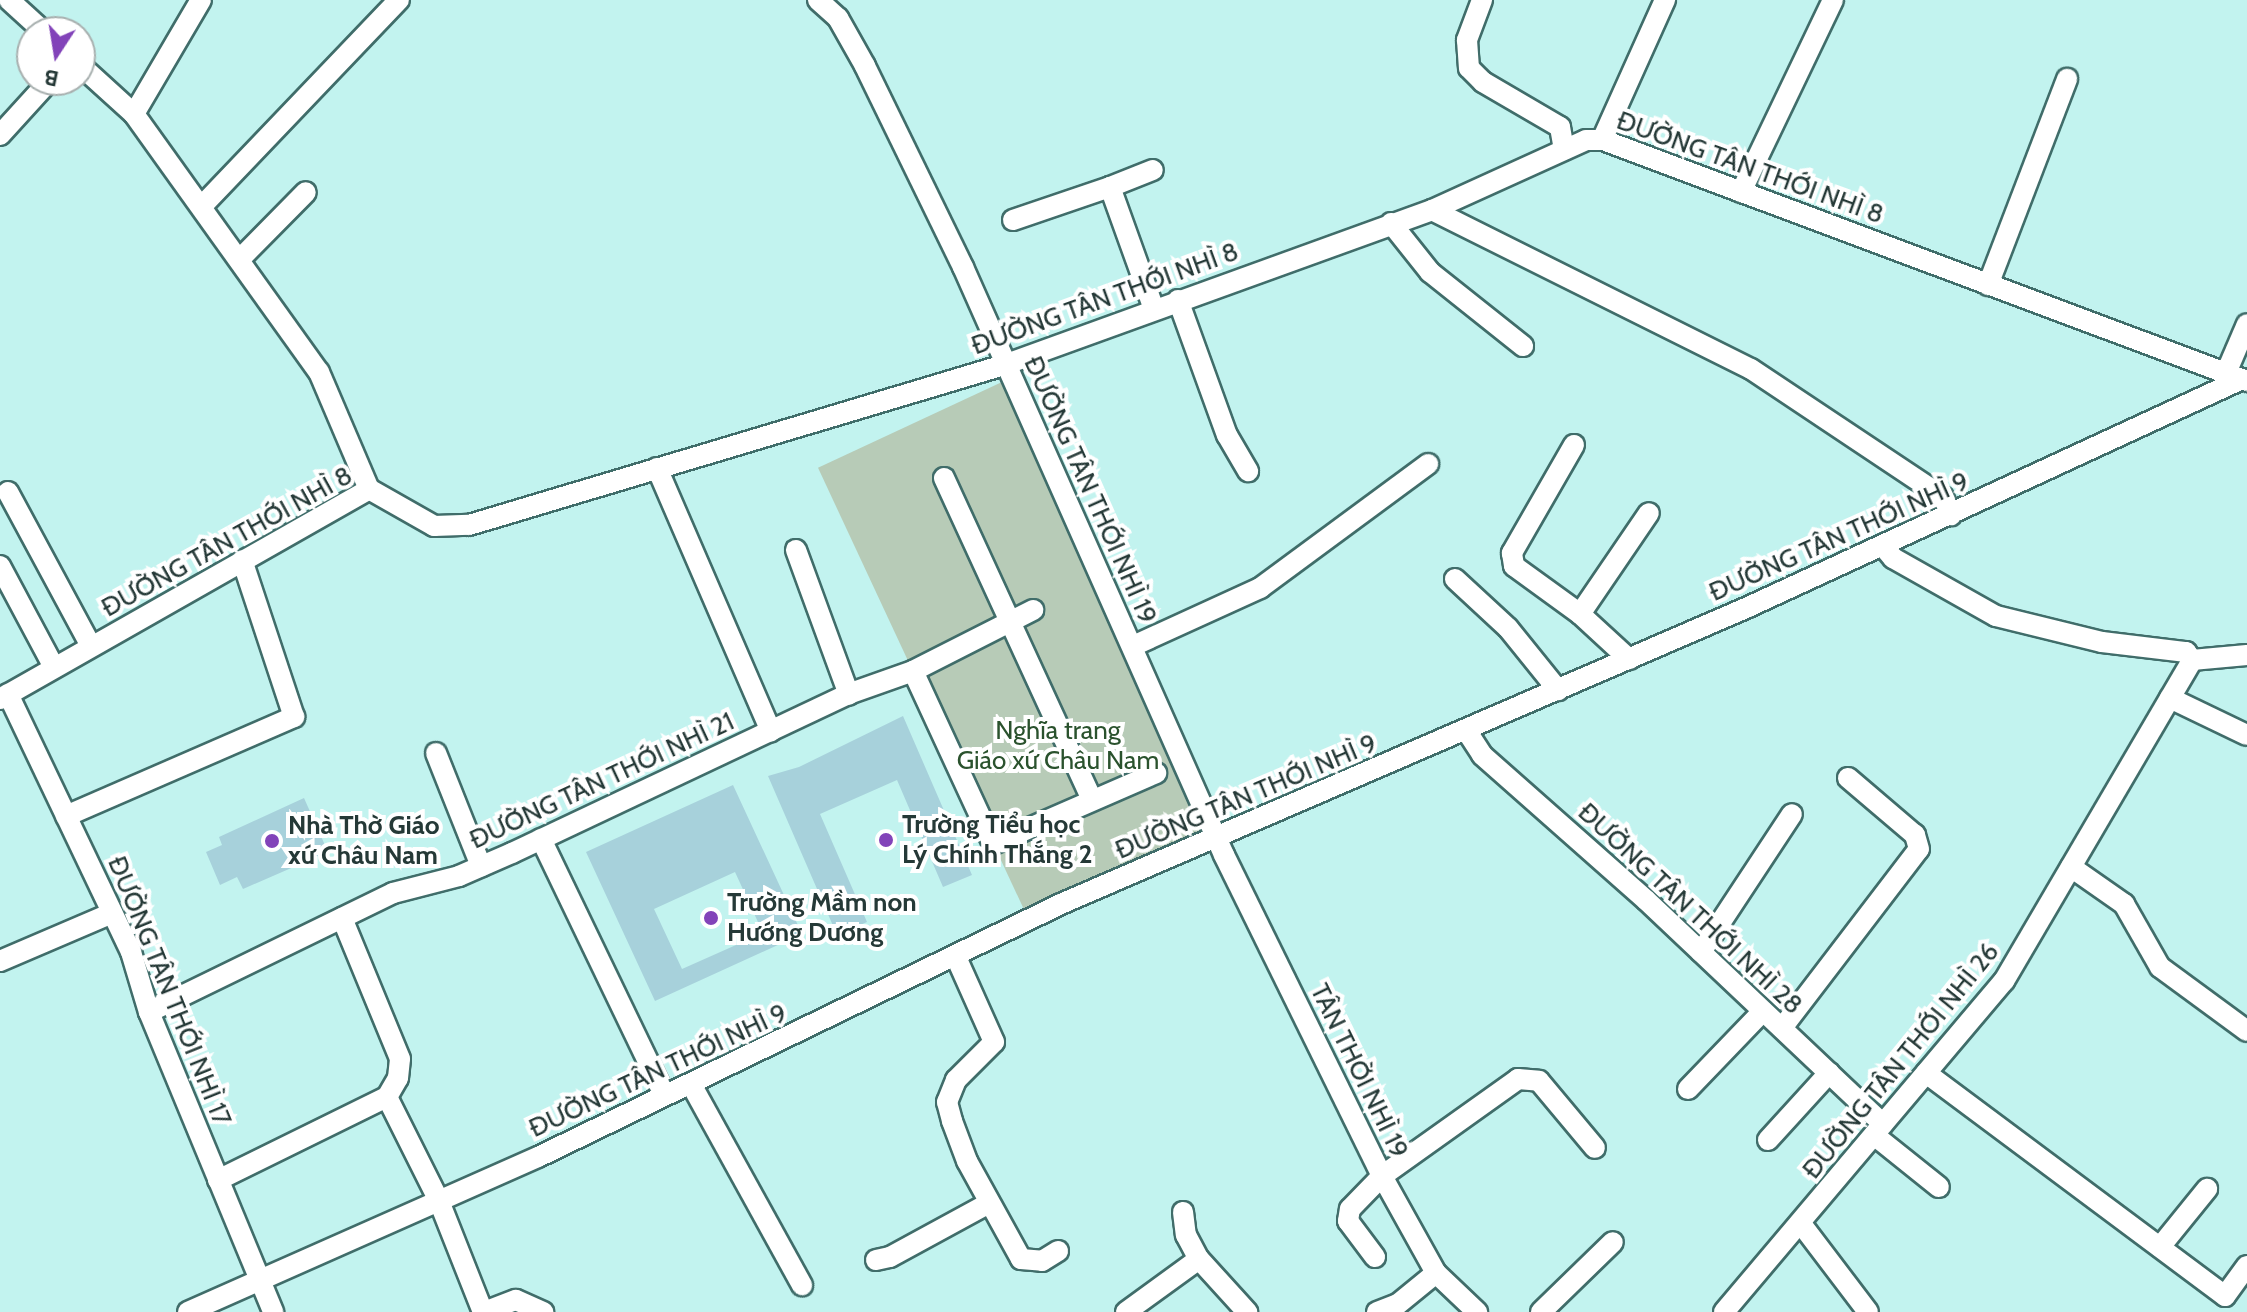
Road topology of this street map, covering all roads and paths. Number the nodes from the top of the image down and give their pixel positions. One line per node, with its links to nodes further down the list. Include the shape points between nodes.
1 (9, 0): 8 (street)
2 (201, 0): 12 (street)
3 (399, 0): 20 (street)
4 (1482, 0): 15 (street, via 1467,40 1469,68 1483,82 1560,127)
5 (1665, 0): 14 (street)
6 (1833, 0): 19 (street)
7 (822, 1): 30 (street, ĐƯỜNG TÂN THỚI NHÌ 19, via 865,66)
8 (26, 16)
9 (2067, 79): 25 (street)
10 (96, 80): 12 (street)
11 (35, 96): 13 (street)
12 (134, 114): 20 (street)
13 (0, 135)
14 (1602, 140): 15 (street, ĐƯỜNG TÂN THỚI NHÌ 8, via 1586,140); 19 (street, ĐƯỜNG TÂN THỚI NHÌ 8)
15 (1564, 150): 21 (street, ĐƯỜNG TÂN THỚI NHÌ 8)
16 (1153, 170): 17 (street)
17 (1110, 187): 22 (street); 27 (street)
18 (306, 192): 24 (street)
19 (1741, 192): 25 (street, ĐƯỜNG TÂN THỚI NHÌ 8)
20 (202, 206): 24 (street)
21 (1432, 210): 23 (street, ĐƯỜNG TÂN THỚI NHÌ 8); 40 (street, via 1751,369 1943,497)
22 (1013, 220)
23 (1391, 223): 26 (street, ĐƯỜNG TÂN THỚI NHÌ 8); 29 (street, via 1430,272)
24 (239, 260): 37 (street, via 319,372)
25 (1988, 285): 31 (street, ĐƯỜNG TÂN THỚI NHÌ 8)
26 (1178, 300): 27 (street, ĐƯỜNG TÂN THỚI NHÌ 8); 35 (street, via 1227,435)
27 (1154, 309): 30 (street, ĐƯỜNG TÂN THỚI NHÌ 8)
28 (2247, 324): 31 (street)
29 (1523, 346)
30 (1004, 365): 34 (street, ĐƯỜNG TÂN THỚI NHÌ 8); 50 (street, ĐƯỜNG TÂN THỚI NHÌ 19)
31 (2238, 378): 40 (street, ĐƯỜNG TÂN THỚI NHÌ 9)
32 (1574, 445): 47 (street, via 1513,559 1521,574)
33 (1428, 464): 50 (street, via 1260,588)
34 (657, 468): 37 (street, ĐƯỜNG TÂN THỚI NHÌ 8, via 443,528); 61 (street)
35 (1248, 471)
36 (944, 478): 48 (street)
37 (369, 489): 43 (street, ĐƯỜNG TÂN THỚI NHÌ 8)
38 (8, 492): 49 (street)
39 (1649, 513): 47 (street)
40 (1951, 515): 41 (street, ĐƯỜNG TÂN THỚI NHÌ 9)
41 (1883, 546): 52 (street, ĐƯỜNG TÂN THỚI NHÌ 9); 53 (street, via 1893,558 1996,616 2102,642 2186,652)
42 (796, 550): 57 (street)
43 (242, 560): 49 (street, ĐƯỜNG TÂN THỚI NHÌ 8); 68 (street, via 294,717)
44 (0, 566): 54 (street)
45 (1455, 579): 56 (street, via 1499,618)
46 (1033, 610): 48 (street, ĐƯỜNG TÂN THỚI NHÌ 21)
47 (1580, 614): 52 (street)
48 (1012, 620): 55 (street, ĐƯỜNG TÂN THỚI NHÌ 21); 66 (street)
49 (91, 646): 54 (street, ĐƯỜNG TÂN THỚI NHÌ 8)
50 (1133, 646): 69 (street, ĐƯỜNG TÂN THỚI NHÌ 19)
51 (2247, 655): 53 (street)
52 (1629, 659): 56 (street, ĐƯỜNG TÂN THỚI NHÌ 9)
53 (2192, 660): 59 (street, ĐƯỜNG TÂN THỚI NHÌ 26)
54 (54, 667): 58 (street, ĐƯỜNG TÂN THỚI NHÌ 8)
55 (908, 673): 57 (street, ĐƯỜNG TÂN THỚI NHÌ 21); 66 (street, via 989,842 1001,843)
56 (1558, 690): 60 (street, ĐƯỜNG TÂN THỚI NHÌ 9)
57 (849, 695): 61 (street, ĐƯỜNG TÂN THỚI NHÌ 21)
58 (4, 697): 68 (street, ĐƯỜNG TÂN THỚI NHÌ 17)
59 (2170, 698): 62 (street); 72 (street, ĐƯỜNG TÂN THỚI NHÌ 26)
60 (1466, 730): 69 (street, ĐƯỜNG TÂN THỚI NHÌ 9); 75 (street, ĐƯỜNG TÂN THỚI NHÌ 28, via 1482,755)
61 (771, 731): 70 (street, ĐƯỜNG TÂN THỚI NHÌ 21)
62 (2247, 735)
63 (436, 753): 71 (street)
64 (1156, 773): 66 (street)
65 (1848, 778): 80 (street, via 1915,835 1919,849)
66 (1091, 798)
67 (1792, 814): 75 (street)
68 (66, 816): 73 (street, ĐƯỜNG TÂN THỚI NHÌ 17)
69 (1219, 837): 76 (street, ĐƯỜNG TÂN THỚI NHÌ 9, via 1063,903); 91 (street, TÂN THỜI NHÌ 19)
70 (541, 839): 71 (street, ĐƯỜNG TÂN THỚI NHÌ 21); 86 (street)
71 (481, 866): 74 (street, ĐƯỜNG TÂN THỚI NHÌ 21, via 393,893)
72 (2071, 867): 81 (street, via 2124,904 2160,967); 83 (street, ĐƯỜNG TÂN THỚI NHÌ 26, via 2004,981)
73 (112, 913): 77 (street); 79 (street, ĐƯỜNG TÂN THỚI NHÌ 17)
74 (342, 918): 79 (street, ĐƯỜNG TÂN THỚI NHÌ 21); 87 (street, via 400,1059 398,1078)
75 (1701, 952): 78 (street, ĐƯỜNG TÂN THỚI NHÌ 28)
76 (956, 957): 84 (street, ĐƯỜNG TÂN THỚI NHÌ 9); 96 (street, via 994,1042 956,1080 947,1102 967,1161)
77 (0, 961)
78 (1763, 1011): 80 (street, ĐƯỜNG TÂN THỚI NHÌ 28); 85 (street)
79 (149, 1012): 92 (street, ĐƯỜNG TÂN THỚI NHÌ 17)
80 (1782, 1028): 82 (street, ĐƯỜNG TÂN THỚI NHÌ 28)
81 (2247, 1031)
82 (1829, 1073): 88 (street, ĐƯỜNG TÂN THỚI NHÌ 28); 89 (street)
83 (1926, 1073): 88 (street, ĐƯỜNG TÂN THỚI NHÌ 26); 100 (street)
84 (691, 1084): 86 (street, ĐƯỜNG TÂN THỚI NHÌ 9); 108 (street)
85 (1688, 1089)
86 (664, 1095): 95 (street, ĐƯỜNG TÂN THỚI NHÌ 9)
87 (387, 1097): 92 (street); 95 (street)
88 (1878, 1129): 93 (street, ĐƯỜNG TÂN THỚI NHÌ 28); 98 (street, ĐƯỜNG TÂN THỚI NHÌ 26)
89 (1768, 1140)
90 (1595, 1148): 91 (street, via 1528,1076)
91 (1382, 1176): 102 (street, via 1347,1215); 106 (street, TÂN THỜI NHÌ 19)
92 (218, 1180): 107 (street, ĐƯỜNG TÂN THỚI NHÌ 17)
93 (1939, 1187)
94 (2207, 1189): 100 (street)
95 (439, 1201): 107 (street, ĐƯỜNG TÂN THỚI NHÌ 9); 111 (street)
96 (989, 1203): 101 (street, via 1021,1259 1042,1261); 104 (street)
97 (1183, 1212): 103 (street, via 1186,1235)
98 (1802, 1225): 118 (street, ĐƯỜNG TÂN THỚI NHÌ 26); 119 (street)
99 (1613, 1242): 117 (street)
100 (2160, 1247): 105 (street, via 2225,1296)
101 (1058, 1251)
102 (1375, 1257)
103 (1199, 1259): 113 (street); 114 (street)
104 (876, 1260)
105 (2247, 1266)
106 (1436, 1273): 115 (street, via 1398,1304); 116 (street, TÂN THỜI NHÌ 19)
107 (259, 1278): 109 (street, ĐƯỜNG TÂN THỚI NHÌ 9); 110 (street, ĐƯỜNG TÂN THỚI NHÌ 17)
108 (802, 1285)
109 (188, 1312)
110 (273, 1312)
111 (483, 1312): 112 (street, via 516,1300)
112 (543, 1312)
113 (1126, 1312)
114 (1247, 1312)
115 (1377, 1312)
116 (1477, 1312)
117 (1541, 1312)
118 (1724, 1312)
119 (1868, 1312)

